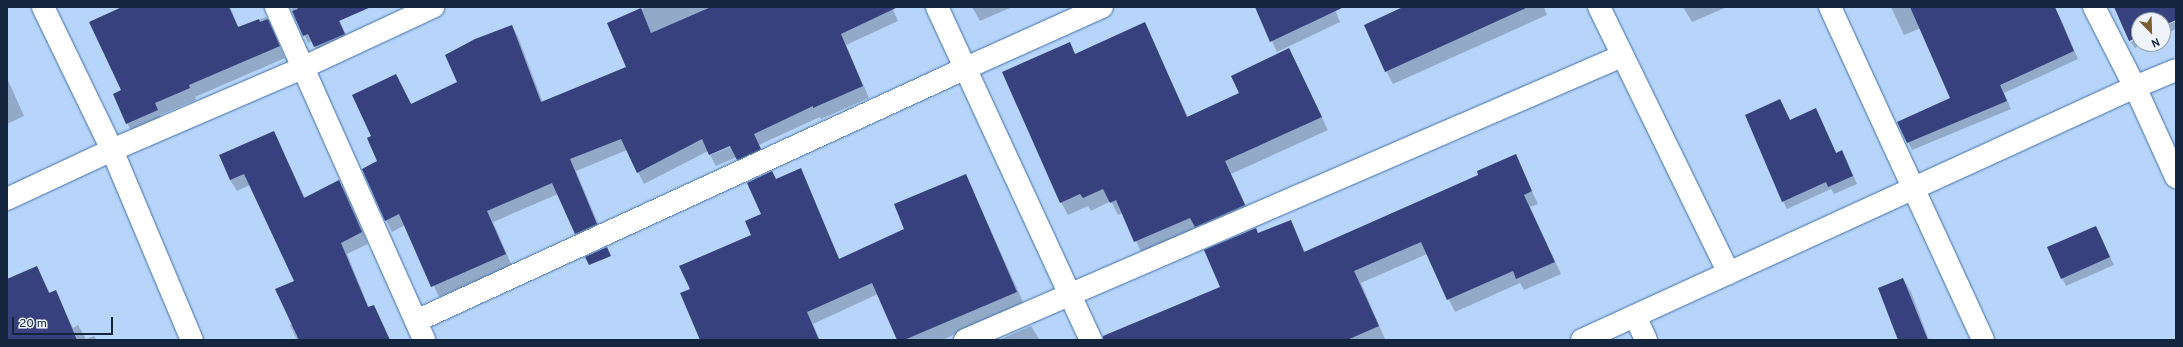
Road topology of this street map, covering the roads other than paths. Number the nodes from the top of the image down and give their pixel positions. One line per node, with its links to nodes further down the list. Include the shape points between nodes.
1 (43, 7): 14 (street)
2 (276, 7): 10 (street)
3 (433, 7): 10 (street)
4 (937, 7): 11 (street)
5 (1102, 7): 11 (street)
6 (1599, 7): 9 (street)
7 (1830, 7): 16 (street)
8 (2094, 7): 13 (street)
9 (1622, 56): 18 (street); 19 (street)
10 (302, 68): 14 (street); 21 (street)
11 (966, 68): 19 (street); 21 (street)
12 (2176, 70): 13 (street)
13 (2135, 87): 15 (street); 16 (street)
14 (112, 150): 17 (street); 22 (street)
15 (2176, 177)
16 (1915, 188): 18 (street); 27 (street)
17 (7, 199)
18 (1729, 273): 20 (street)
19 (1071, 295): 23 (street); 24 (street)
20 (1635, 316): 25 (street); 26 (street)
21 (420, 330)
22 (192, 340)
23 (965, 340)
24 (1091, 340)
25 (1582, 340)
26 (1646, 340)
27 (1983, 340)

